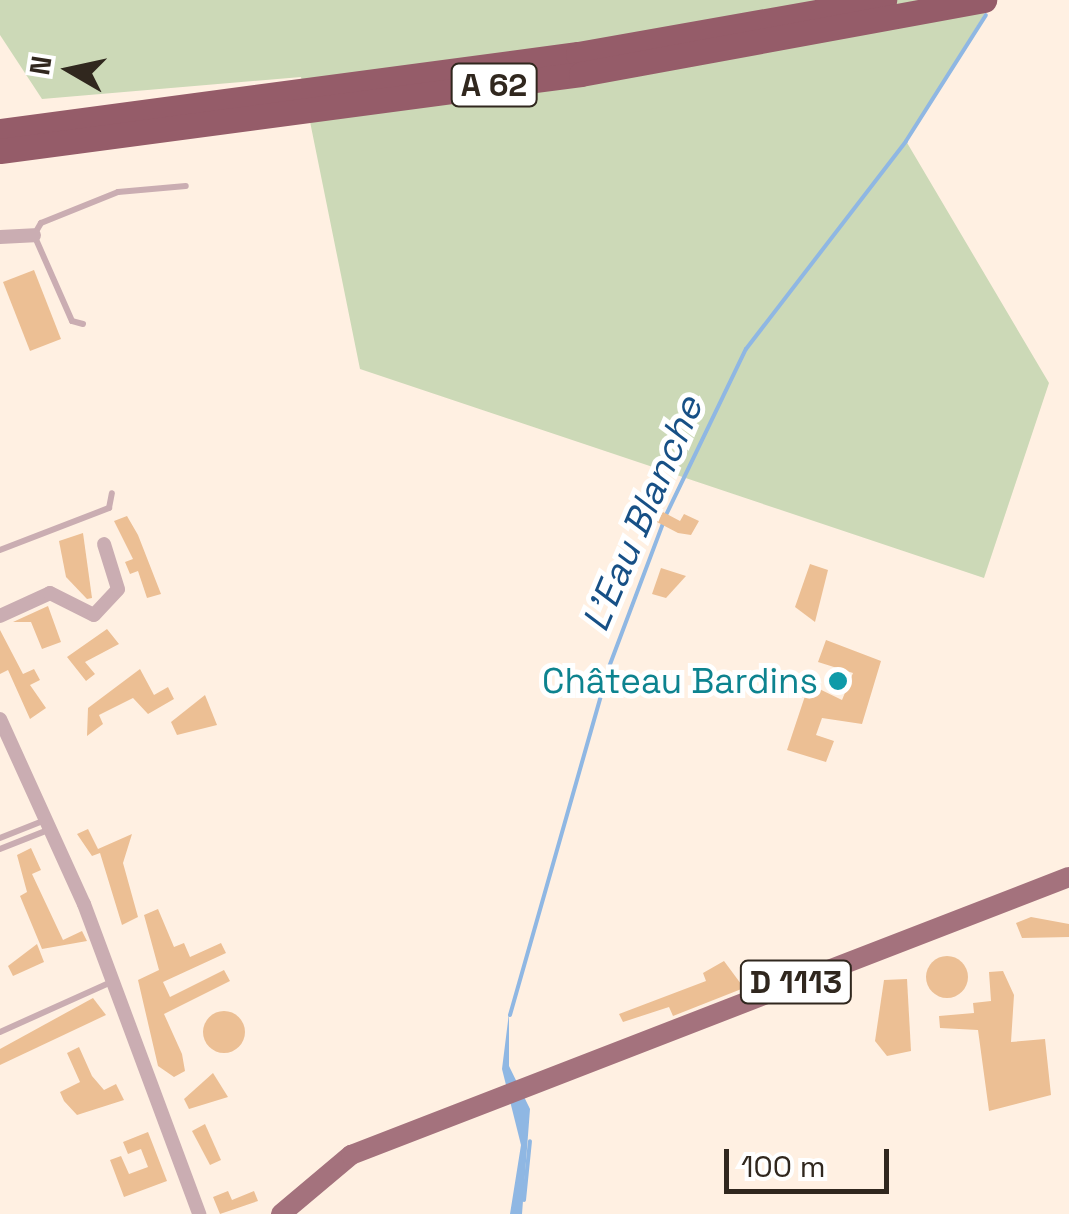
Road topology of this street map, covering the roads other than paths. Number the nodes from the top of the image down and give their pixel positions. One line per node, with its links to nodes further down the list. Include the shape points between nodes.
1 (884, 0): 3 (highway, A 62, via 578,54)
2 (984, 0): 4 (highway, A 62, via 581,74)
3 (0, 131)
4 (0, 151)
5 (186, 186): 6 (lane, via 118,192 41,223)
6 (34, 235): 7 (street); 8 (lane, via 72,321)
7 (0, 236)
8 (82, 324)
9 (112, 494): 11 (lane, via 109,508)
10 (104, 544): 12 (street, via 118,588 94,615 50,593)
11 (0, 550)
12 (0, 616)
13 (3, 729): 14 (street)
14 (45, 825): 15 (lane); 16 (lane); 18 (street)
15 (0, 838)
16 (0, 849)
17 (1069, 877): 21 (main road, D 1113, via 351,1155)
18 (111, 982): 19 (lane); 20 (street)
19 (0, 1032)
20 (199, 1214)
21 (281, 1214)

